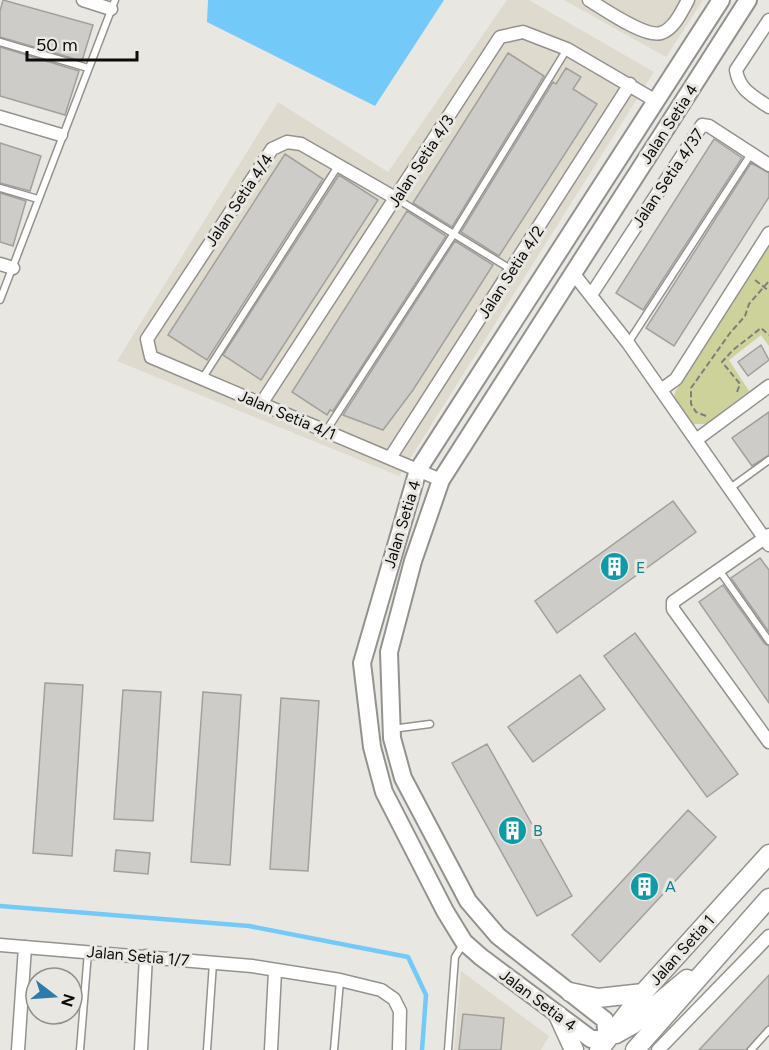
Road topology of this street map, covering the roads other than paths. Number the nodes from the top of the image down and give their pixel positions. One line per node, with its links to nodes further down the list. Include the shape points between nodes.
1 (83, 0): 7 (street)
2 (589, 0): 6 (street)
3 (688, 0): 6 (street, via 672,26 663,33 650,34)
4 (721, 0): 13 (street, Jalan Setia 4)
5 (748, 0): 28 (street, Jalan Setia 4)
6 (602, 3)
7 (113, 4): 11 (lane)
8 (769, 20): 14 (street, via 736,70 745,91)
9 (0, 42): 11 (lane)
10 (567, 50): 12 (street, Jalan Setia 4/3); 22 (street, Jalan Setia 4/3, via 523,32 500,37); 24 (lane)
11 (88, 68): 16 (lane)
12 (630, 84): 13 (street, Jalan Setia 4/3); 27 (street, Jalan Setia 4/2)
13 (656, 101): 41 (street, Jalan Setia 4)
14 (769, 107)
15 (0, 117): 16 (street)
16 (61, 135): 21 (lane)
17 (752, 154): 18 (street, Jalan Setia 4/37); 29 (street, Jalan Setia 4/37, via 702,125); 32 (lane)
18 (769, 165)
19 (338, 166): 22 (street, Jalan Setia 4/4); 31 (street, Jalan Setia 4/4, via 301,144 287,142 272,149); 33 (lane)
20 (0, 189): 21 (lane)
21 (38, 199): 26 (lane)
22 (397, 199): 24 (lane); 36 (street, Jalan Setia 4/3)
23 (769, 233): 35 (street, via 675,379)
24 (453, 235): 27 (lane); 37 (lane)
25 (0, 264): 26 (street)
26 (13, 268): 30 (lane)
27 (512, 271): 39 (street, Jalan Setia 4/2)
28 (573, 273): 29 (street); 42 (street, Jalan Setia 4)
29 (591, 295): 32 (street)
30 (0, 300)
31 (147, 339): 33 (street, Jalan Setia 4/1, via 151,357)
32 (628, 343): 35 (street)
33 (202, 379): 36 (street, Jalan Setia 4/1)
34 (769, 387): 38 (street)
35 (661, 390): 38 (street)
36 (261, 404): 37 (street, Jalan Setia 4/1)
37 (326, 431): 39 (street, Jalan Setia 4/1)
38 (696, 440): 43 (street)
39 (390, 458): 41 (street, Jalan Setia 4/1)
40 (769, 460): 43 (lane)
41 (418, 470): 42 (street, Jalan Setia 4/1); 53 (street, Jalan Setia 4, via 362,663 372,747 384,792)
42 (441, 480): 48 (street, Jalan Setia 4, via 413,561 389,652)
43 (729, 489): 44 (street)
44 (767, 539): 45 (street)
45 (719, 569): 46 (lane); 49 (street, via 674,602 673,609)
46 (769, 641)
47 (430, 724): 48 (lane)
48 (391, 729): 62 (street, Jalan Setia 4, via 403,778 468,901 498,936)
49 (769, 742)
50 (769, 854): 63 (main road, Jalan Setia 1)
51 (769, 898): 57 (main road, Jalan Setia 1)
52 (769, 936): 77 (street)
53 (464, 942): 64 (street, Jalan Setia 4); 74 (lane, via 455,957)
54 (0, 945): 55 (street, Jalan Setia 1/7)
55 (25, 947): 56 (street, Jalan Setia 1/7); 67 (street)
56 (88, 951): 58 (street, Jalan Setia 1/7); 68 (lane)
57 (721, 952): 66 (main road); 76 (main road, Jalan Setia 1)
58 (146, 956): 59 (street, Jalan Setia 1/7); 69 (street)
59 (213, 962): 60 (street, Jalan Setia 1/7); 70 (lane)
60 (275, 971): 61 (street, Jalan Setia 1/7); 71 (street)
61 (340, 980): 72 (lane); 73 (street, Jalan Setia 1/7, via 381,990 394,999 400,1011)
62 (570, 992): 63 (main road, via 598,998); 66 (street, Jalan Setia 4, via 605,1020)
63 (643, 993): 66 (main road, Jalan Setia 1)
64 (558, 1015): 66 (street, Jalan Setia 4); 75 (main road)
65 (769, 1030): 78 (lane)
66 (604, 1046)
67 (18, 1050)
68 (80, 1050)
69 (141, 1050)
70 (207, 1050)
71 (271, 1050)
72 (334, 1050)
73 (399, 1050)
74 (448, 1050)
75 (574, 1050)
76 (634, 1050)
77 (658, 1050)
78 (751, 1050)

